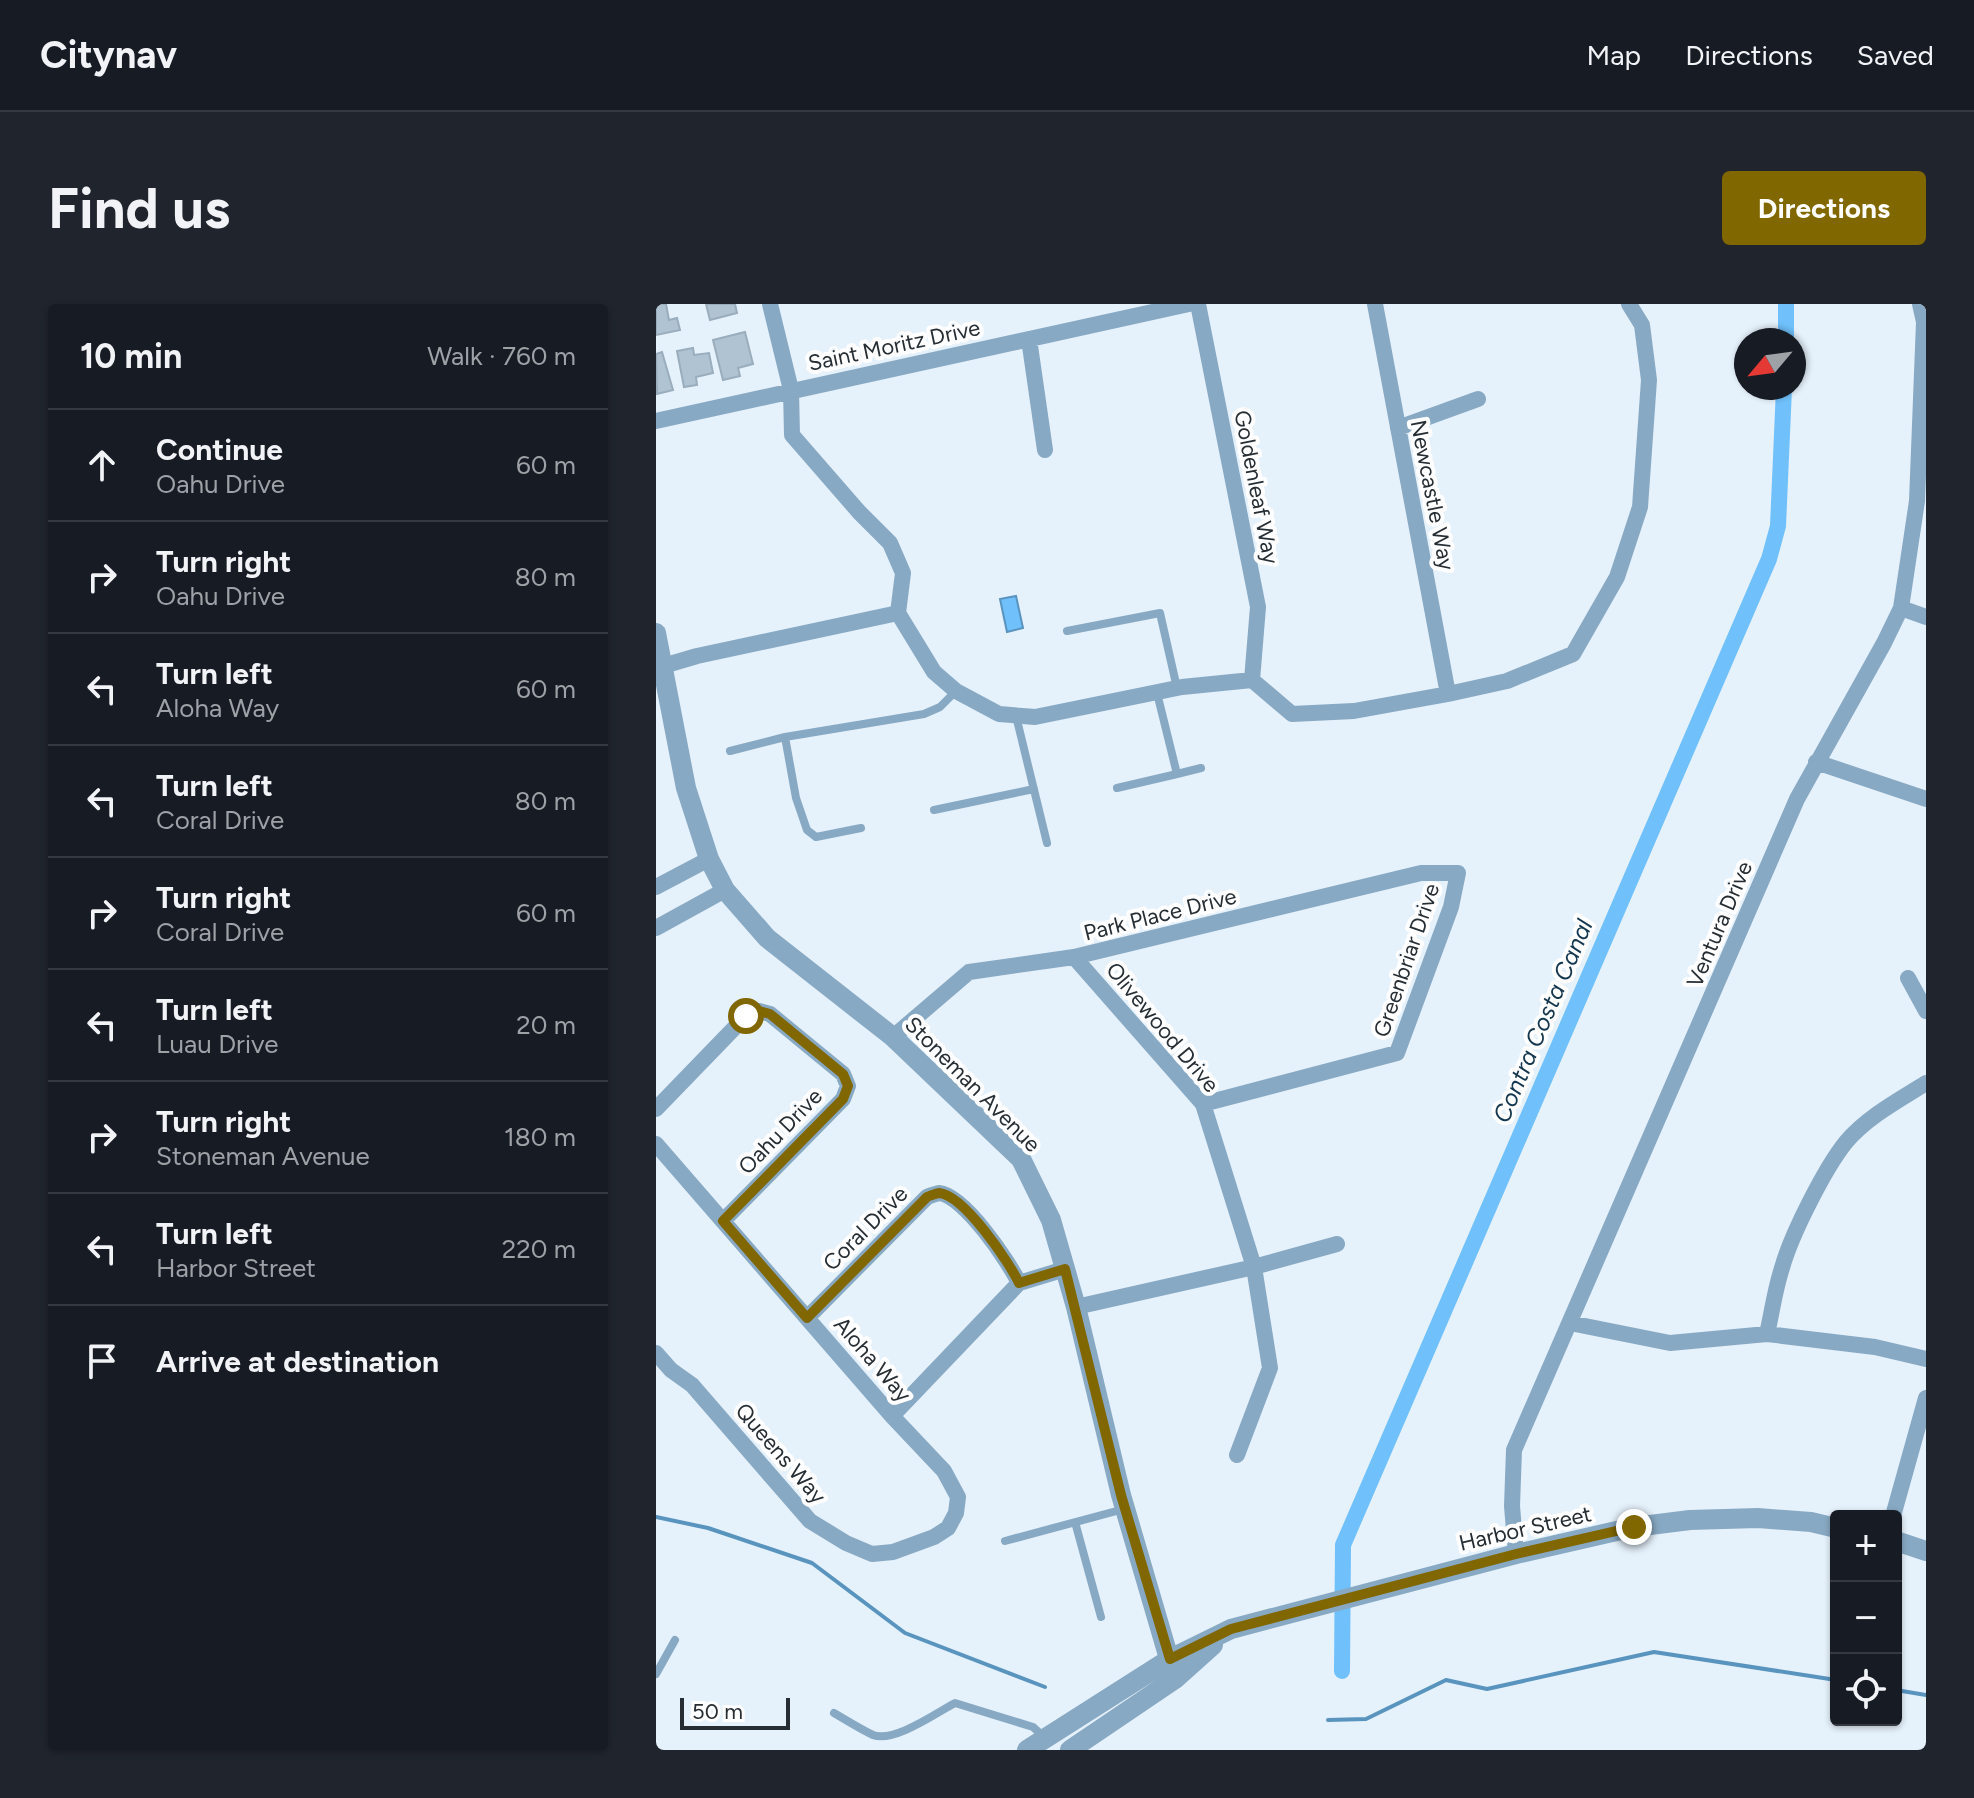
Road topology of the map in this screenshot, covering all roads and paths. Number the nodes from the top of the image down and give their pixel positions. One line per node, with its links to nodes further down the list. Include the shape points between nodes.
1 (770, 304): 9 (street)
2 (1189, 304): 8 (street, Saint Moritz Drive)
3 (1198, 304): 20 (street, Goldenleaf Way, via 1258,607)
4 (1375, 304): 12 (street, Newcastle Way)
5 (1629, 304): 24 (street, via 1642,325 1649,380 1640,507 1617,577 1573,654 1507,681)
6 (1920, 304): 7 (street, Ventura Drive)
7 (1925, 322): 14 (street, Ventura Drive, via 1917,501)
8 (1029, 339): 9 (street, Saint Moritz Drive); 13 (street)
9 (791, 390): 11 (street, Saint Moritz Drive); 15 (street, via 792,435 890,543 903,573)
10 (1478, 399): 12 (street)
11 (656, 421)
12 (1398, 428): 24 (street, Newcastle Way)
13 (1045, 450)
14 (1901, 608): 16 (street); 28 (street, Ventura Drive)
15 (898, 613): 19 (street); 22 (street, via 934,672)
16 (1926, 617)
17 (1067, 631): 21 (lane, via 1160,613)
18 (656, 633): 19 (street, Stoneman Avenue)
19 (663, 666): 37 (street, Stoneman Avenue, via 686,788)
20 (1252, 680): 21 (street); 24 (street, via 1292,714 1354,711)
21 (1177, 688): 23 (street)
22 (956, 691): 25 (street, via 999,714); 26 (lane, via 924,714)
23 (1157, 692): 25 (street, via 1035,717); 30 (lane)
24 (1448, 694)
25 (1016, 715): 32 (lane)
26 (785, 737): 27 (lane); 35 (lane, via 807,830 816,837)
27 (730, 751)
28 (1816, 762): 33 (street); 57 (street, Ventura Drive)
29 (1201, 768): 30 (lane)
30 (1177, 774): 31 (lane)
31 (1117, 788)
32 (1034, 789): 34 (lane); 36 (lane)
33 (1926, 799)
34 (934, 810)
35 (861, 828)
36 (1047, 843)
37 (709, 859): 39 (street); 40 (street, Stoneman Avenue)
38 (1458, 873): 42 (street, Park Place Drive, via 1421,873); 47 (street, Greenbriar Drive, via 1451,907 1397,1053)
39 (656, 887)
40 (725, 890): 41 (street); 45 (street, Stoneman Avenue, via 767,938)
41 (656, 928)
42 (1074, 957): 45 (street, Park Place Drive, via 969,972); 47 (street, Olivewood Drive)
43 (1908, 978): 44 (street)
44 (1926, 1011)
45 (893, 1037): 53 (street, Stoneman Avenue, via 1021,1159 1051,1220)
46 (1926, 1083): 58 (street, via 1870,1120 1831,1165 1782,1266)
47 (1203, 1104): 52 (street, Olivewood Drive)
48 (656, 1109): 50 (street, Oahu Drive, via 746,1016 759,1011 770,1014 843,1074 848,1086 843,1099)
49 (656, 1144): 50 (street, Aloha Way)
50 (723, 1221): 56 (street, Aloha Way)
51 (1337, 1244): 52 (street)
52 (1254, 1267): 55 (street); 63 (street, Olivewood Drive, via 1270,1368)
53 (1065, 1269): 54 (street); 55 (street, Stoneman Avenue)
54 (1019, 1283): 56 (street, Coral Drive, via 994,1241 952,1199 939,1193 927,1197); 62 (street)
55 (1076, 1307): 65 (street, Stoneman Avenue)
56 (807, 1318): 62 (street, Aloha Way)
57 (1570, 1323): 58 (street, via 1670,1343); 72 (street, Ventura Drive, via 1514,1450)
58 (1767, 1334): 60 (street)
59 (657, 1356): 64 (street, Queens Way, via 692,1385 810,1521 846,1543 872,1554 934,1537 948,1528)
60 (1926, 1359)
61 (1926, 1398): 66 (street)
62 (892, 1416): 64 (street, Aloha Way, via 944,1471)
63 (1237, 1455)
64 (958, 1497)
65 (1125, 1509): 67 (lane); 75 (street, Stoneman Avenue)
66 (1895, 1510)
67 (1075, 1522): 69 (lane); 73 (lane)
68 (1830, 1527): 72 (street, Harbor Street, via 1758,1518 1690,1520)
69 (1005, 1541)
70 (1902, 1543): 71 (street)
71 (1926, 1551)
72 (1516, 1554): 75 (street, Harbor Street, via 1231,1629)
73 (1101, 1617)
74 (675, 1640): 76 (lane)
75 (1172, 1669): 78 (street, Harbor Street); 80 (street, Harbor Street)
76 (656, 1674)
77 (834, 1713): 78 (lane, via 876,1736 887,1736 955,1703 1033,1727)
78 (1045, 1737): 79 (street, Harbor Street)
79 (1027, 1750)
80 (1070, 1750)

